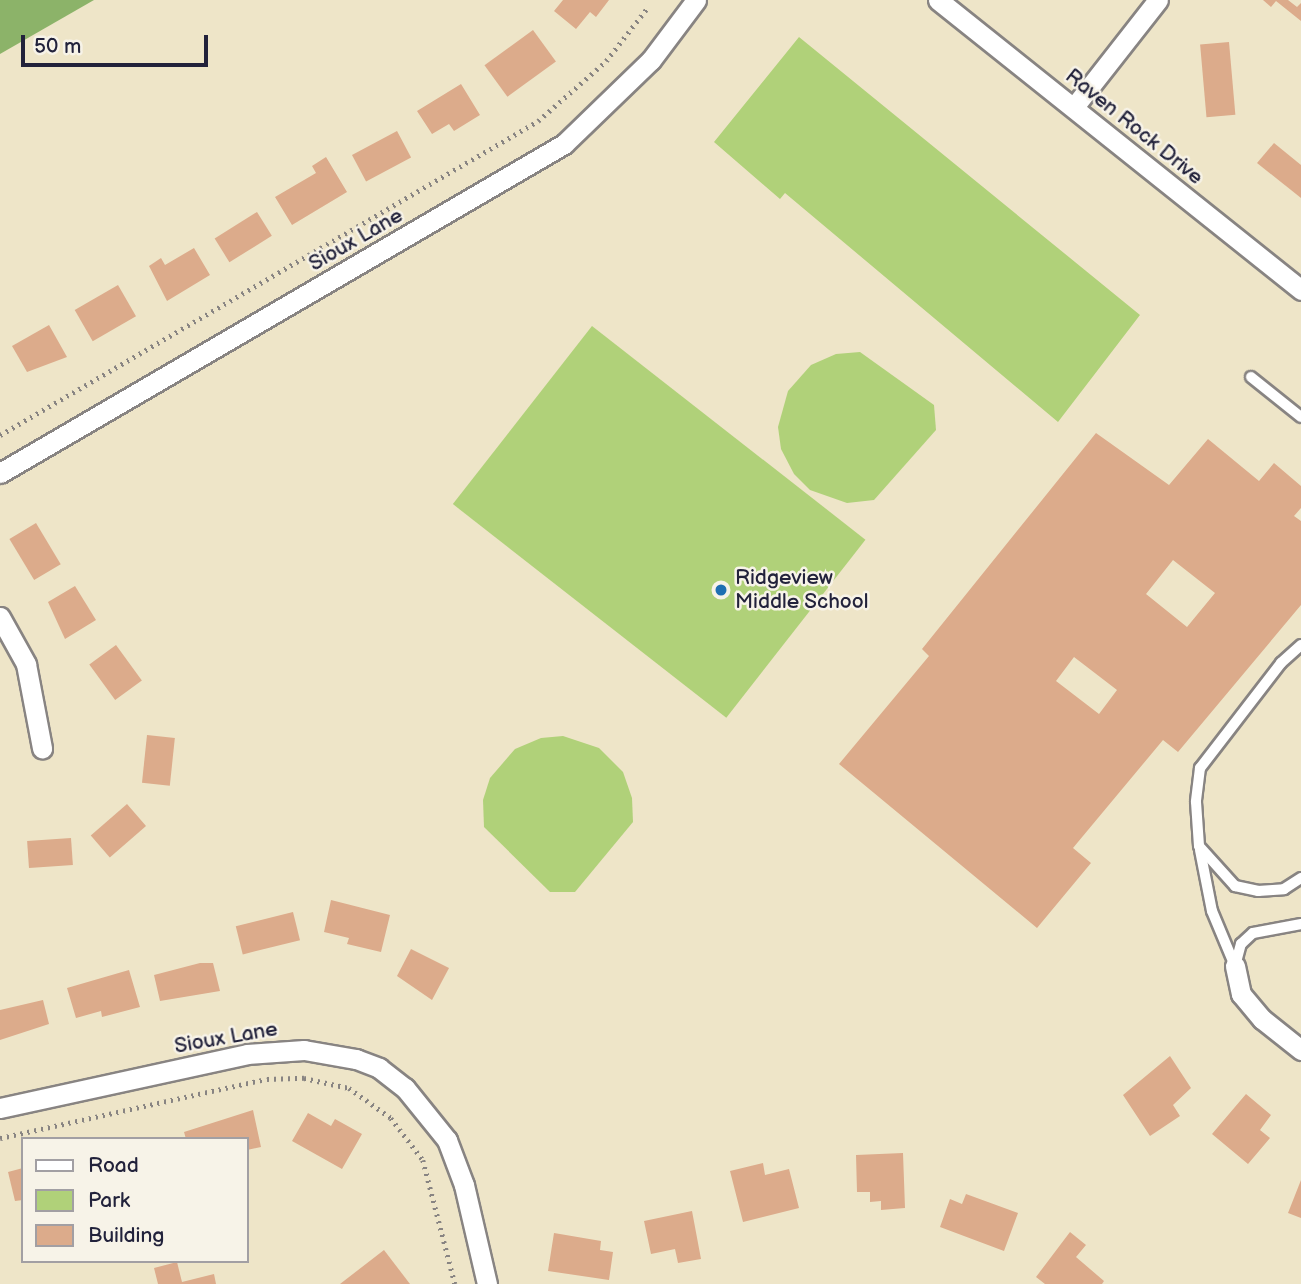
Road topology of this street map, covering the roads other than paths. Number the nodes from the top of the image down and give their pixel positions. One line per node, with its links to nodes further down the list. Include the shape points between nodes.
1 (696, 0): 8 (street, Sioux Lane, via 642,69 564,144)
2 (938, 0): 4 (street, Raven Rock Drive)
3 (1157, 0): 4 (street)
4 (1074, 107): 5 (street, Raven Rock Drive)
5 (1301, 290)
6 (1251, 377): 7 (lane)
7 (1301, 417)
8 (0, 473)
9 (0, 617): 11 (street, via 26,664)
10 (1301, 645): 12 (lane, via 1200,768)
11 (42, 748)
12 (1199, 846): 13 (lane, via 1235,886 1258,891 1284,889); 15 (lane, via 1212,911)
13 (1301, 878)
14 (1301, 923): 15 (lane, via 1253,933 1241,944)
15 (1235, 966): 16 (street, via 1241,994 1262,1019)
16 (1301, 1051)
17 (0, 1108): 18 (street, Sioux Lane, via 247,1054 304,1050 356,1059 405,1088 447,1140 464,1185)
18 (487, 1284)

